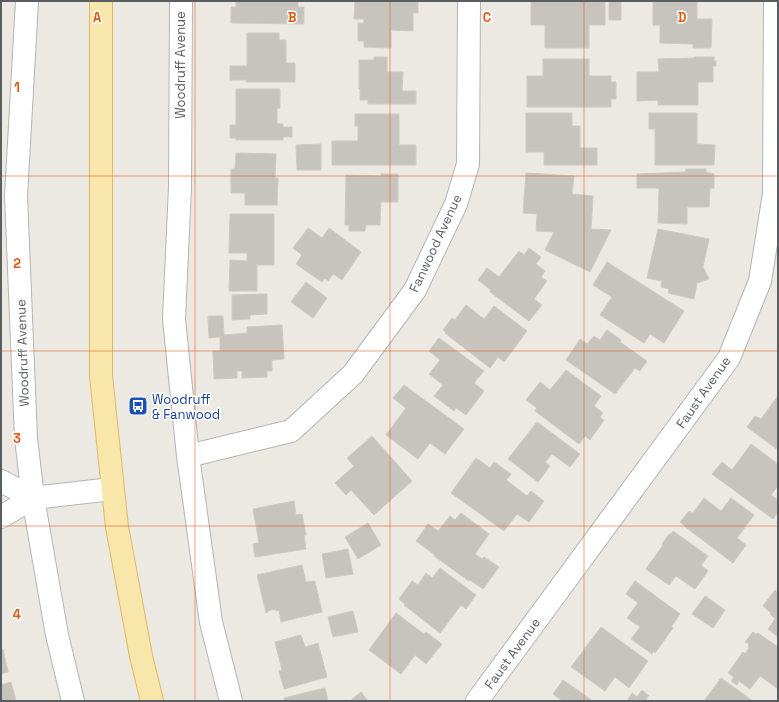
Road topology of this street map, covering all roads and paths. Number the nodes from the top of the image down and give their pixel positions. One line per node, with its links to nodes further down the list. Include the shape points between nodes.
1 (28, 1): 6 (street, Woodruff Avenue)
2 (101, 1): 9 (main road, via 101,376)
3 (181, 1): 7 (street, Woodruff Avenue, via 180,187 174,319)
4 (469, 1): 7 (street, Fanwood Avenue, via 468,164 456,204 415,290 352,374 291,430)
5 (775, 1): 15 (street, Faust Avenue, via 774,194 760,281 729,358)
6 (8, 196): 10 (street, Woodruff Avenue, via 26,438)
7 (188, 456): 14 (street, Woodruff Avenue, via 212,622)
8 (1, 481): 10 (street)
9 (112, 489): 10 (street); 13 (main road, via 141,656)
10 (33, 498): 11 (street); 12 (street, Woodruff Avenue, via 57,635)
11 (1, 517)
12 (73, 701)
13 (152, 701)
14 (231, 701)
15 (477, 701)

